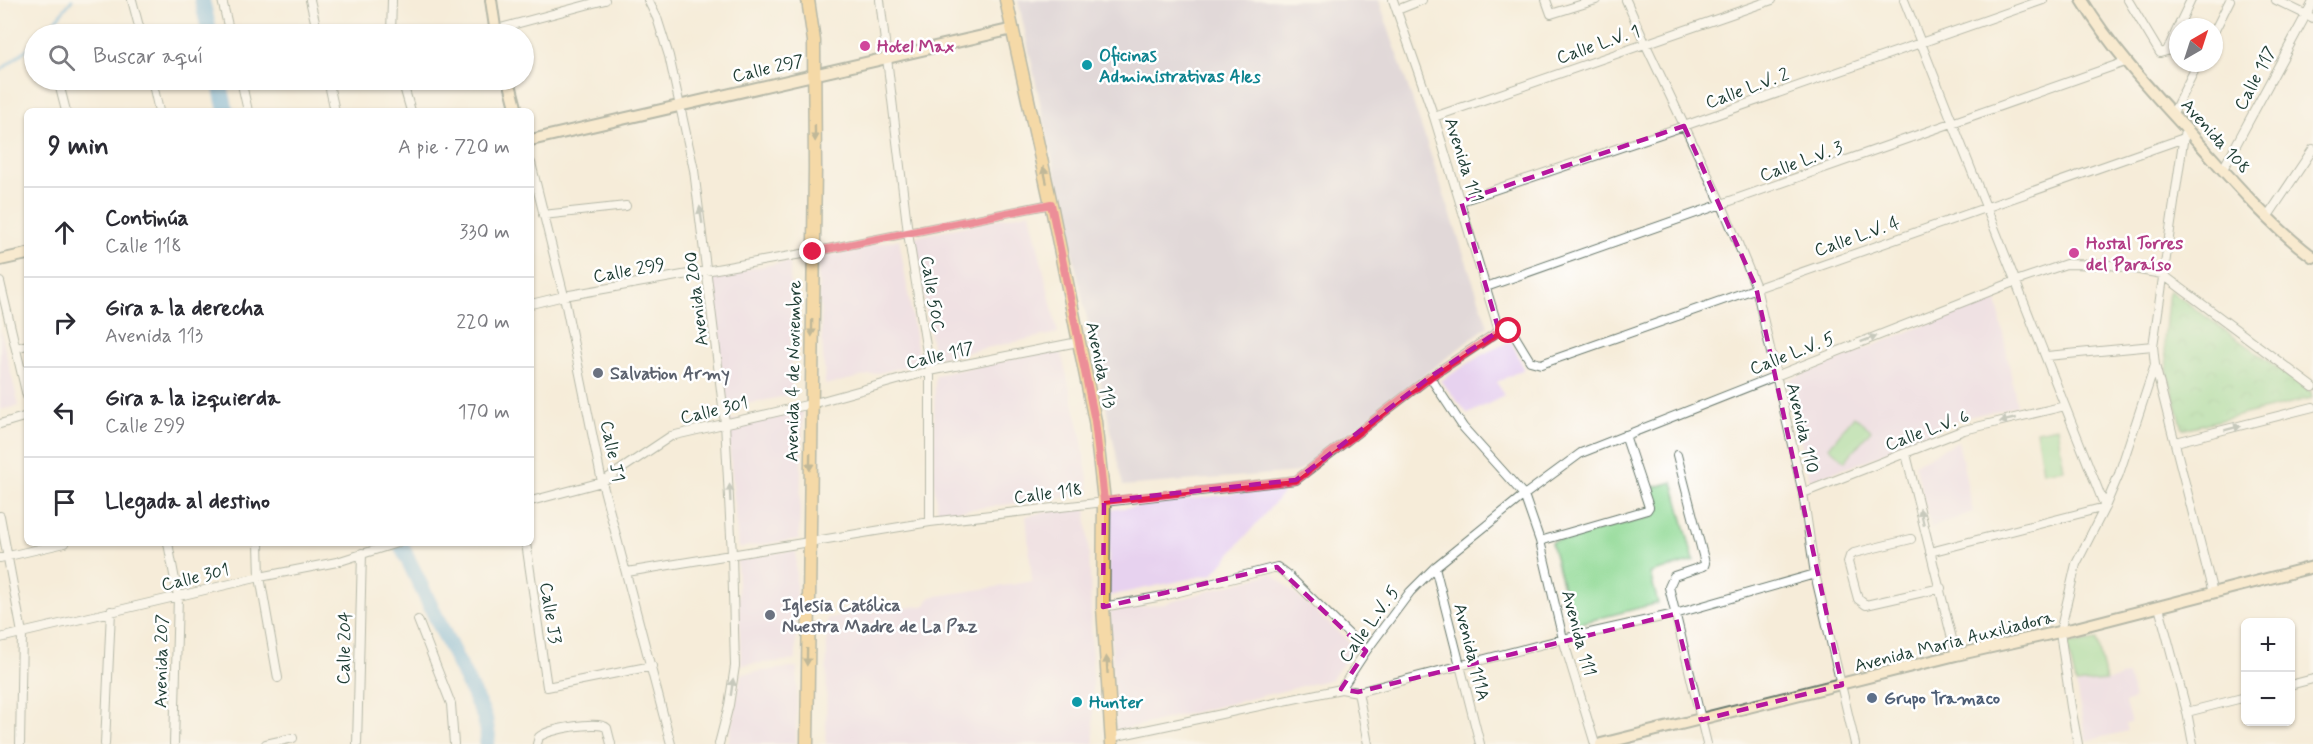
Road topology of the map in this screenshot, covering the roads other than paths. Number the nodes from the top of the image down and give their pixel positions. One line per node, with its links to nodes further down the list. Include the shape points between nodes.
1 (132, 0): 31 (street)
2 (222, 0): 32 (street)
3 (310, 0): 33 (street)
4 (392, 0): 34 (street)
5 (491, 0): 35 (street)
6 (605, 0): 36 (street)
7 (648, 0): 51 (street, Avenida 200, via 657,18)
8 (808, 0): 27 (main road, Avenida 4 de Noviembre)
9 (814, 0): 27 (street)
10 (880, 0): 41 (street, Calle 50C)
11 (1006, 0): 37 (main road, Avenida 113)
12 (1394, 0): 26 (street, Avenida 111)
13 (1422, 0): 26 (street)
14 (1546, 0): 15 (street, via 1551,14)
15 (1596, 0)
16 (1626, 0): 39 (street, Avenida 110)
17 (1772, 0): 39 (street, Calle L.V. 1)
18 (1904, 0): 38 (street)
19 (2043, 0): 38 (street, Calle L.V. 2)
20 (2082, 0): 42 (street, Avenida 108)
21 (2191, 0): 29 (street)
22 (2230, 0): 30 (street)
23 (2276, 0): 28 (street)
24 (2129, 1): 40 (street, via 2160,53)
25 (2313, 2): 28 (street, Calle 117)
26 (1397, 10): 59 (street, Avenida 111)
27 (811, 13): 44 (main road, Avenida 4 de Noviembre)
28 (2310, 16): 65 (street, Calle 117)
29 (2182, 18)
30 (2221, 18)
31 (138, 24)
32 (228, 24)
33 (316, 24)
34 (391, 24)
35 (495, 24)
36 (526, 24)
37 (1012, 29): 41 (street, Calle 297); 68 (main road, Avenida 113, one-way to 37)
38 (1921, 42): 60 (street); 61 (street, Calle L.V. 2)
39 (1645, 43): 59 (street, Calle L.V. 1); 61 (street, Avenida 110)
40 (2169, 47)
41 (888, 56): 44 (street, Calle 297); 74 (street, Calle 50C)
42 (2126, 62): 58 (street, Avenida 108); 60 (street, Calle L.V. 3)
43 (2194, 72): 58 (street)
44 (814, 74): 51 (street, Calle 297); 75 (main road, Avenida 4 de Noviembre, one-way to 75)
45 (61, 90): 52 (street)
46 (154, 90): 53 (street)
47 (243, 90): 54 (street)
48 (330, 90): 55 (street)
49 (405, 90): 56 (street)
50 (512, 90): 57 (street)
51 (681, 105): 63 (street, Calle 297); 79 (street, Avenida 200, one-way to 51)
52 (65, 108)
53 (158, 108)
54 (247, 108)
55 (334, 108)
56 (410, 108)
57 (517, 108)
58 (2173, 113): 62 (street, Avenida 108)
59 (1434, 117): 67 (street, Avenida 111)
60 (1952, 123): 69 (street, Calle L.V. 3); 71 (street)
61 (1684, 126): 67 (street, Calle L.V. 2); 69 (street, Avenida 110)
62 (2184, 133): 65 (street, Avenida 108); 71 (street, Calle L.V. 4); 80 (street)
63 (534, 139)
64 (2313, 149): 73 (street)
65 (2223, 169): 73 (street, Avenida 108)
66 (534, 176): 72 (street, Calle J1)
67 (1461, 201): 83 (street, Avenida 111)
68 (1051, 204): 74 (street, Calle 299); 88 (main road, Avenida 113)
69 (1722, 205): 83 (street, Calle L.V. 3); 84 (street, Avenida 110)
70 (626, 206): 72 (street)
71 (1986, 206): 81 (street); 84 (street, Calle L.V. 4)
72 (543, 215): 85 (street, Calle J1)
73 (2268, 216): 77 (street, Avenida 108)
74 (908, 232): 75 (street, Calle 299); 94 (street, Calle 50C)
75 (813, 252): 79 (street, Calle 299); 99 (main road, Avenida 4 de Noviembre, one-way to 99)
76 (24, 255): 78 (street)
77 (2313, 257)
78 (0, 260)
79 (708, 271): 85 (street, Calle 299); 103 (street, Avenida 200)
80 (2162, 274): 81 (street, Calle L.V. 5, via 2111,265 2066,264); 90 (street); 98 (street, Calle L.V. 5)
81 (2016, 281): 92 (street); 95 (street, Calle L.V. 5, one-way to 81)
82 (0, 282): 91 (street)
83 (1486, 287): 87 (street, Avenida 111)
84 (1756, 287): 87 (street, Calle L.V. 4, via 1541,364 1530,361 1513,333); 95 (street, Avenida 110)
85 (564, 296): 86 (street, Calle 299); 109 (street, Calle J1)
86 (534, 303)
87 (1499, 332): 96 (street, Calle 118)
88 (1078, 342): 94 (street, Calle 117); 113 (main road, Avenida 113, via 1095,421)
89 (24, 346): 91 (street)
90 (2152, 346): 92 (street); 93 (street)
91 (16, 348): 97 (street)
92 (2047, 356): 100 (street)
93 (2155, 365): 106 (street); 114 (street)
94 (930, 371): 99 (street, Calle 117); 116 (street, Calle 50C)
95 (1775, 376): 105 (street, Calle L.V. 5); 110 (street, Avenida 110)
96 (1430, 377): 111 (street, via 1463,427); 113 (street, Calle 118, via 1296,480)
97 (24, 383)
98 (2313, 387)
99 (810, 404): 103 (street, Calle 301); 118 (main road, Avenida 4 de Noviembre, one-way to 118)
100 (2065, 406): 107 (street, Calle L.V. 6, one-way to 107, via 1964,430); 114 (street)
101 (2313, 407): 106 (street, one-way to 101)
102 (24, 418): 104 (street)
103 (725, 423): 109 (street, Calle 301, via 671,436); 127 (street, Avenida 200, one-way to 103)
104 (0, 424)
105 (1626, 435): 111 (street, Calle L.V. 5, via 1581,453); 119 (street, via 1647,510)
106 (2176, 442): 135 (street)
107 (1906, 454): 110 (street, Calle L.V. 6); 125 (street, one-way to 107)
108 (1677, 455): 140 (street, via 1705,563 1674,576 1671,581)
109 (602, 482): 112 (street, Calle 301); 131 (street, Calle J1)
110 (1803, 493): 132 (street, Avenida 110)
111 (1524, 495): 119 (street, Avenida 111); 129 (street, Calle L.V. 5)
112 (534, 500)
113 (1104, 501): 116 (street, Calle 118); 137 (main road, Avenida 113)
114 (2105, 507): 125 (street); 142 (street, via 2076,564)
115 (0, 516): 128 (street)
116 (930, 522): 118 (street, Calle 118)
117 (1911, 539): 134 (street, via 1850,556 1848,562 1858,599 1866,605)
118 (809, 541): 127 (street, Calle 118); 171 (main road, Avenida 4 de Noviembre, one-way to 171)
119 (1540, 541): 145 (street, Avenida 111)
120 (51, 546): 128 (street)
121 (169, 546): 136 (street, Avenida 207)
122 (259, 546): 133 (street)
123 (388, 546): 126 (street, Calle 301)
124 (526, 546): 148 (street, Calle J3, via 547,687)
125 (1930, 552): 134 (street)
126 (362, 553): 133 (street, Calle 301); 165 (street, Calle 204)
127 (732, 555): 131 (street, Calle 118); 170 (street, Avenida 200, one-way to 127, via 735,666)
128 (4, 557): 143 (street)
129 (1435, 567): 146 (street, Calle L.V. 5, via 1410,592); 149 (street, Avenida 111A)
130 (2313, 567): 135 (street, Avenida Maria Auxiliadora)
131 (627, 572): 148 (street, Calle J1)
132 (1815, 574): 140 (street); 153 (street, Avenida 110)
133 (260, 578): 136 (street, Calle 301); 150 (street)
134 (1941, 588): 147 (street)
135 (2213, 593): 138 (street, Avenida Maria Auxiliadora)
136 (178, 596): 139 (street, Calle 301); 163 (street, Avenida 207)
137 (1103, 607): 146 (street, via 1277,567); 160 (main road, Avenida 113, one-way to 137)
138 (2159, 607): 142 (street, Avenida Maria Auxiliadora); 157 (street)
139 (111, 611): 143 (street, Calle 301); 162 (street)
140 (1675, 614): 145 (street); 158 (street)
141 (418, 620): 166 (street, via 451,705)
142 (2060, 632): 147 (street, Avenida Maria Auxiliadora); 178 (street)
143 (22, 633): 144 (street, Calle 301); 161 (street)
144 (0, 638)
145 (1563, 639): 149 (street); 174 (street, Avenida 111)
146 (1366, 651): 154 (street, Calle L.V. 5)
147 (1956, 655): 153 (street, Avenida Maria Auxiliadora)
148 (652, 666): 169 (street, Calle J1)
149 (1459, 666): 155 (street); 173 (street, Avenida 111A)
150 (278, 678)
151 (2313, 679): 152 (street)
152 (2295, 684)
153 (1842, 685): 158 (street, Avenida Maria Auxiliadora); 177 (street, Avenida 110)
154 (1341, 689): 155 (street); 160 (street)
155 (1358, 692): 172 (street)
156 (2241, 698): 157 (street)
157 (2187, 712): 179 (street)
158 (1701, 720): 175 (street, Avenida Maria Auxiliadora); 176 (street)
159 (293, 738): 164 (street)
160 (1112, 741)
161 (20, 744)
162 (105, 744)
163 (174, 744)
164 (266, 744)
165 (357, 744)
166 (454, 744)
167 (537, 744): 168 (street, via 543,733 604,725)
168 (611, 744)
169 (671, 744)
170 (718, 744)
171 (807, 744)
172 (1368, 744)
173 (1479, 744)
174 (1595, 744)
175 (1601, 744)
176 (1707, 744)
177 (1855, 744)
178 (2078, 744)
179 (2193, 744)

